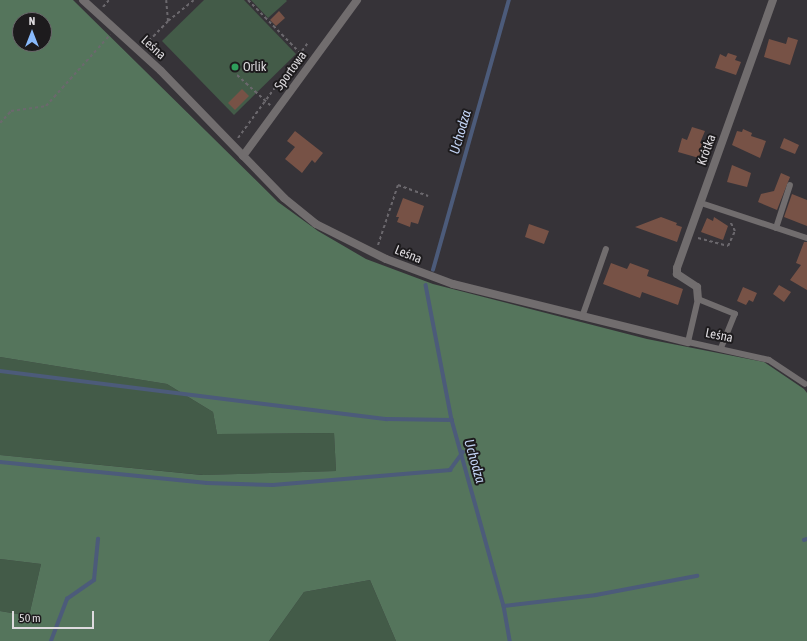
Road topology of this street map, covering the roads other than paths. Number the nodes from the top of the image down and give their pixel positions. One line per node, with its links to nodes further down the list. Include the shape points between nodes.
1 (83, 0): 4 (street, Leśna)
2 (356, 0): 4 (street, Sportowa)
3 (773, 0): 6 (street, Krótka)
4 (243, 156): 11 (street, Leśna, via 284,198 316,224 375,254 453,284)
5 (790, 185): 7 (lane)
6 (701, 203): 7 (lane); 10 (street, Krótka, via 678,274 697,287)
7 (776, 228): 8 (lane)
8 (807, 238)
9 (606, 249): 11 (lane)
10 (698, 300): 12 (lane); 13 (lane, via 734,314)
11 (582, 317): 12 (street, Leśna)
12 (688, 342): 13 (lane, Leśna)
13 (721, 348): 14 (lane, Leśna, via 769,360)
14 (805, 384)

